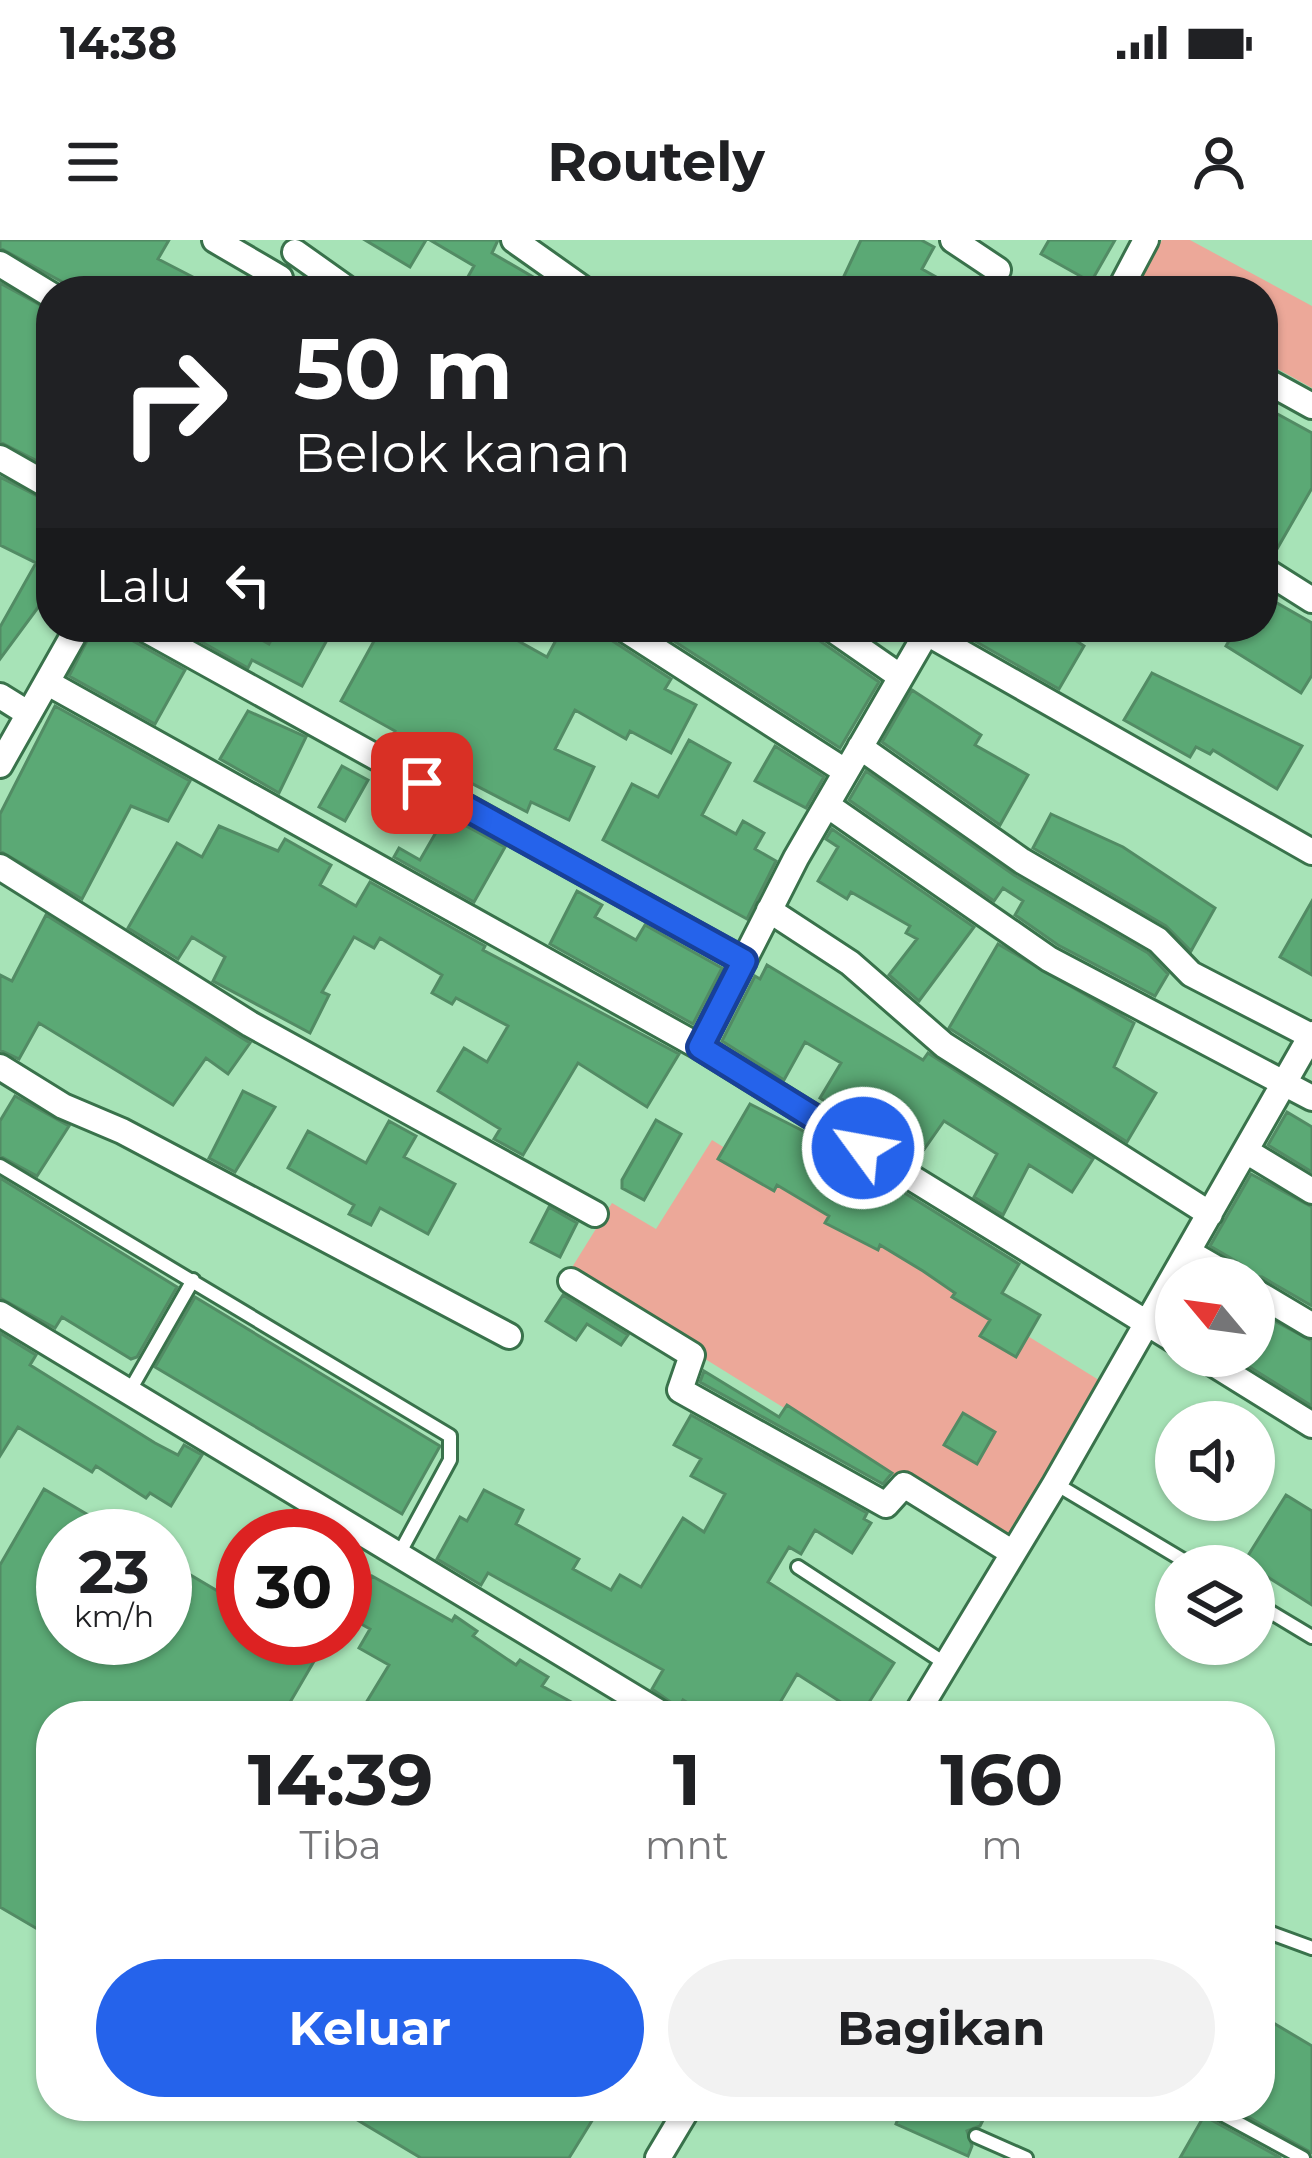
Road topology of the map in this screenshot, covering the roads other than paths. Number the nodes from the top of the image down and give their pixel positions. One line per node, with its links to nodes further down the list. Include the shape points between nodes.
1 (215, 240): 8 (street)
2 (514, 240): 11 (street)
3 (952, 240): 7 (street)
4 (1146, 240): 12 (street)
5 (298, 246): 9 (street); 10 (street)
6 (0, 264): 13 (street)
7 (998, 269)
8 (265, 276)
9 (281, 276)
10 (333, 276)
11 (565, 276)
12 (1127, 276)
13 (36, 286)
14 (1278, 388): 15 (street)
15 (1312, 406)
16 (0, 458): 17 (street)
17 (36, 478)
18 (1278, 578): 19 (street)
19 (1312, 600)
20 (70, 642): 27 (street)
21 (168, 642): 37 (street)
22 (644, 642): 32 (street)
23 (851, 642): 26 (street)
24 (921, 642): 26 (street)
25 (949, 642): 34 (street)
26 (901, 677): 30 (street)
27 (48, 683): 29 (street); 39 (street)
28 (0, 696): 29 (street)
29 (29, 714): 31 (street)
30 (860, 747): 32 (street); 38 (street, via 1022,861 1158,940 1191,974)
31 (0, 764)
32 (845, 771): 33 (street)
33 (826, 805): 36 (street); 41 (street, via 1049,959)
34 (1312, 852)
35 (0, 867): 46 (street, via 250,1024)
36 (769, 910): 37 (street); 47 (street, via 850,963 944,1045)
37 (744, 961): 39 (street)
38 (1311, 1035): 41 (street)
39 (700, 1047): 54 (street)
40 (0, 1067): 57 (street)
41 (1285, 1081): 42 (street); 43 (street)
42 (1312, 1098)
43 (1246, 1151): 45 (street); 47 (street)
44 (0, 1166): 50 (lane)
45 (1312, 1191)
46 (595, 1214)
47 (1210, 1214): 48 (street)
48 (1188, 1252): 49 (street); 54 (street)
49 (1197, 1257)
50 (193, 1280): 59 (lane); 64 (lane, via 450,1436 450,1460)
51 (571, 1282): 63 (street, via 692,1355 680,1390 886,1504 904,1485)
52 (1275, 1303): 55 (street)
53 (0, 1314): 59 (street)
54 (1148, 1323): 56 (street); 61 (street)
55 (1311, 1324)
56 (1155, 1328)
57 (509, 1336)
58 (1235, 1377): 60 (street)
59 (129, 1391): 64 (street)
60 (1312, 1425)
61 (1055, 1484): 62 (lane); 63 (street)
62 (1158, 1545)
63 (1013, 1553): 68 (street)
64 (398, 1556): 69 (street)
65 (797, 1567): 68 (lane)
66 (1275, 1615): 67 (lane)
67 (1312, 1637)
68 (946, 1664): 70 (street)
69 (640, 1701)
70 (924, 1701)
71 (1275, 1934): 72 (lane)
72 (1312, 1948)
73 (680, 2121): 76 (street)
74 (1235, 2121): 78 (lane)
75 (976, 2136): 77 (lane)
76 (658, 2158)
77 (1025, 2158)
78 (1303, 2158)

